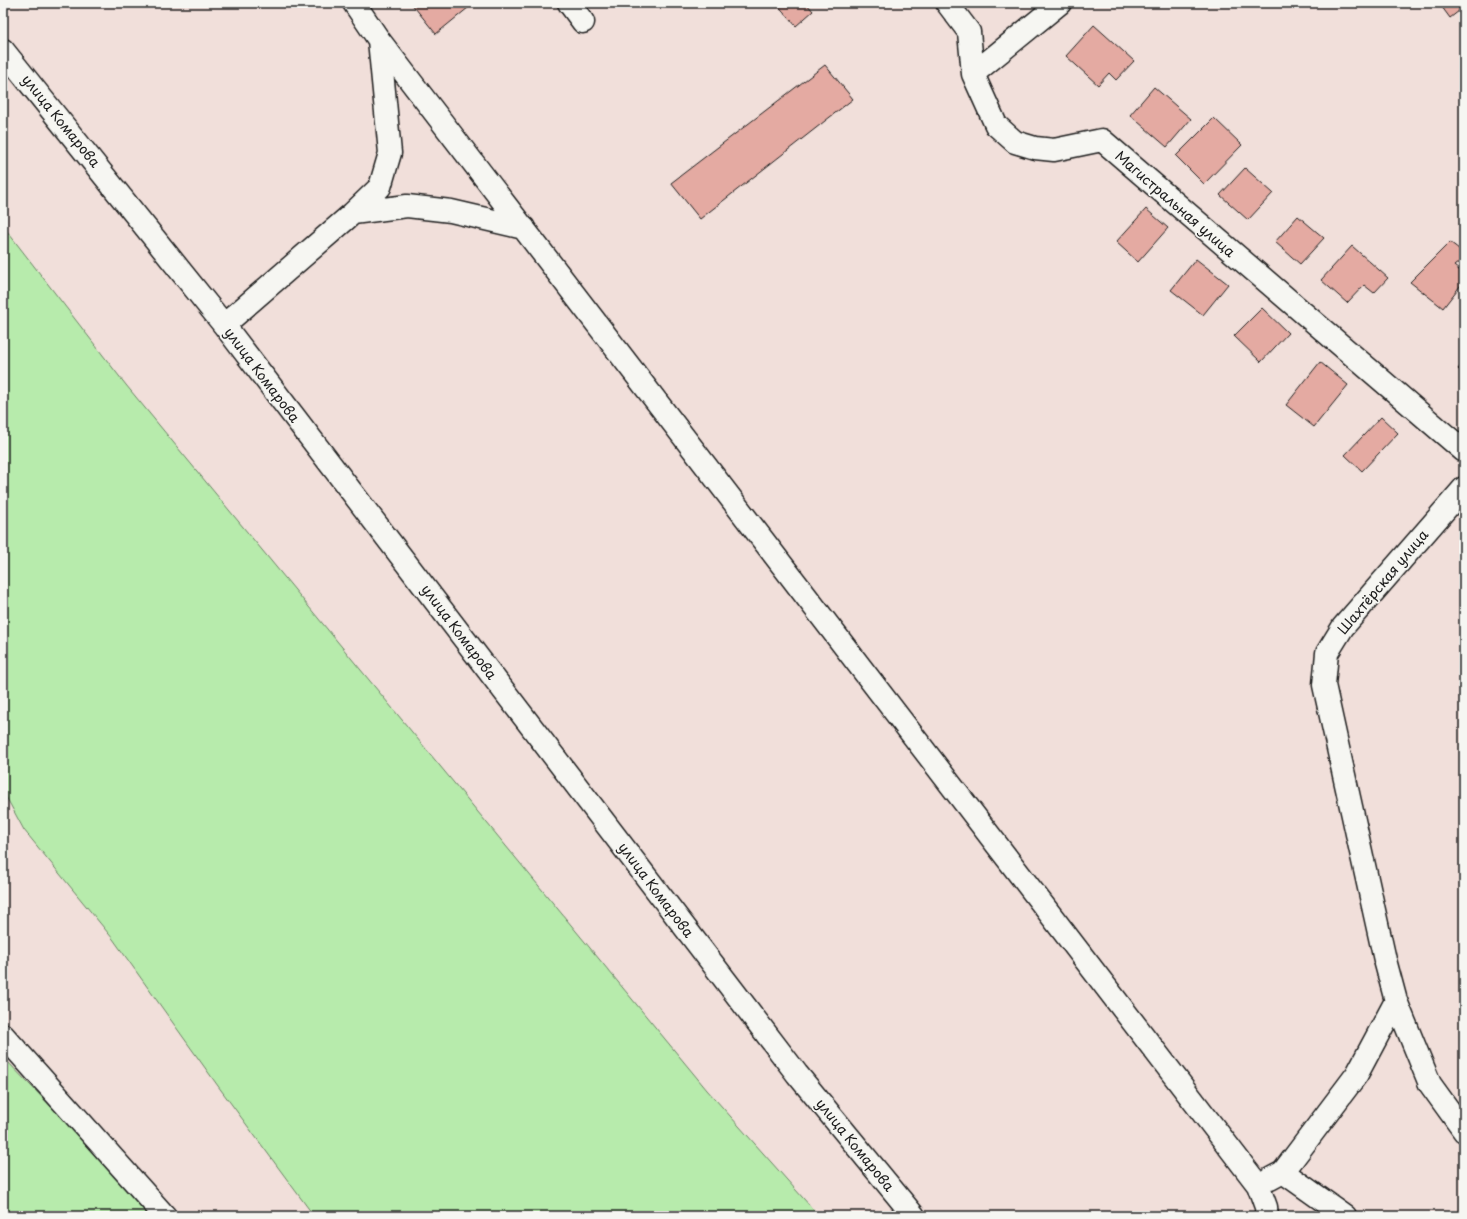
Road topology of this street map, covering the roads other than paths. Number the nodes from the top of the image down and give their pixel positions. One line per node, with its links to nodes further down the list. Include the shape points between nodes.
1 (569, 3): 5 (street)
2 (947, 3): 8 (street, via 969,32)
3 (1060, 3): 8 (street)
4 (358, 5): 6 (street)
5 (584, 22)
6 (379, 40): 9 (street, via 390,152 380,186); 10 (street)
7 (3, 50): 11 (street, улица Комарова)
8 (973, 74): 12 (street, Магистральная улица, via 996,125 1015,142 1054,150 1102,140)
9 (353, 213): 10 (street, via 407,206 451,211); 11 (street)
10 (524, 228): 18 (street)
11 (224, 325): 20 (street, улица Комарова, via 792,1068)
12 (1464, 451)
13 (1464, 488): 14 (street, Шахтёрская улица, via 1343,627 1327,653 1324,686)
14 (1396, 1001): 16 (street, Шахтёрская улица, via 1430,1084); 17 (street, via 1357,1074)
15 (3, 1035): 19 (street)
16 (1464, 1131)
17 (1283, 1172): 18 (street); 22 (street)
18 (1258, 1185): 21 (street, via 1266,1207)
19 (165, 1216)
20 (914, 1216)
21 (1266, 1216)
22 (1345, 1216)

